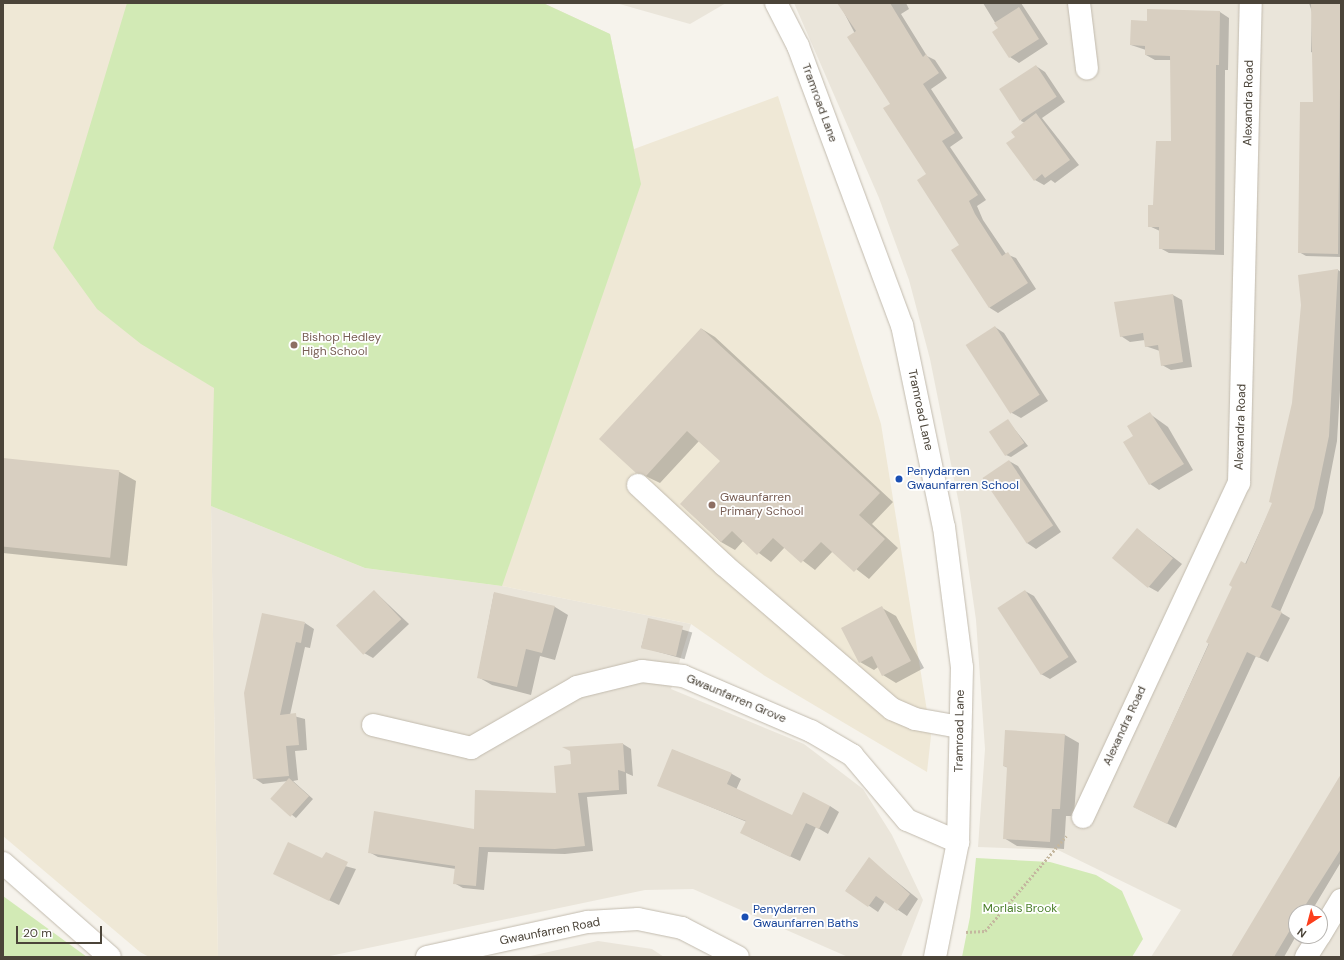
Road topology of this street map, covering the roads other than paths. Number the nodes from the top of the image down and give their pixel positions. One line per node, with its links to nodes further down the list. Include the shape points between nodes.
1 (776, 3): 7 (street, Tramroad Lane, via 798,46 902,325 944,527 962,667)
2 (1079, 3): 4 (street)
3 (1251, 3): 8 (street, Alexandra Road, via 1239,483)
4 (1086, 69)
5 (638, 485): 7 (street, via 724,565 892,709 915,719)
6 (373, 725): 9 (street, Gwaunfarren Grove, via 471,748 577,687 642,671 683,676 811,731 852,755 907,820)
7 (960, 727): 9 (street, Tramroad Lane)
8 (1083, 817)
9 (958, 842): 17 (street, Tramroad Lane, via 942,934)
10 (3, 863): 14 (street)
11 (1341, 900): 12 (street)
12 (1328, 922)
13 (1314, 944): 18 (street)
14 (110, 957)
15 (427, 957): 16 (street, Gwaunfarren Road, via 588,922 638,919 682,928)
16 (738, 957)
17 (935, 957)
18 (1306, 957)

